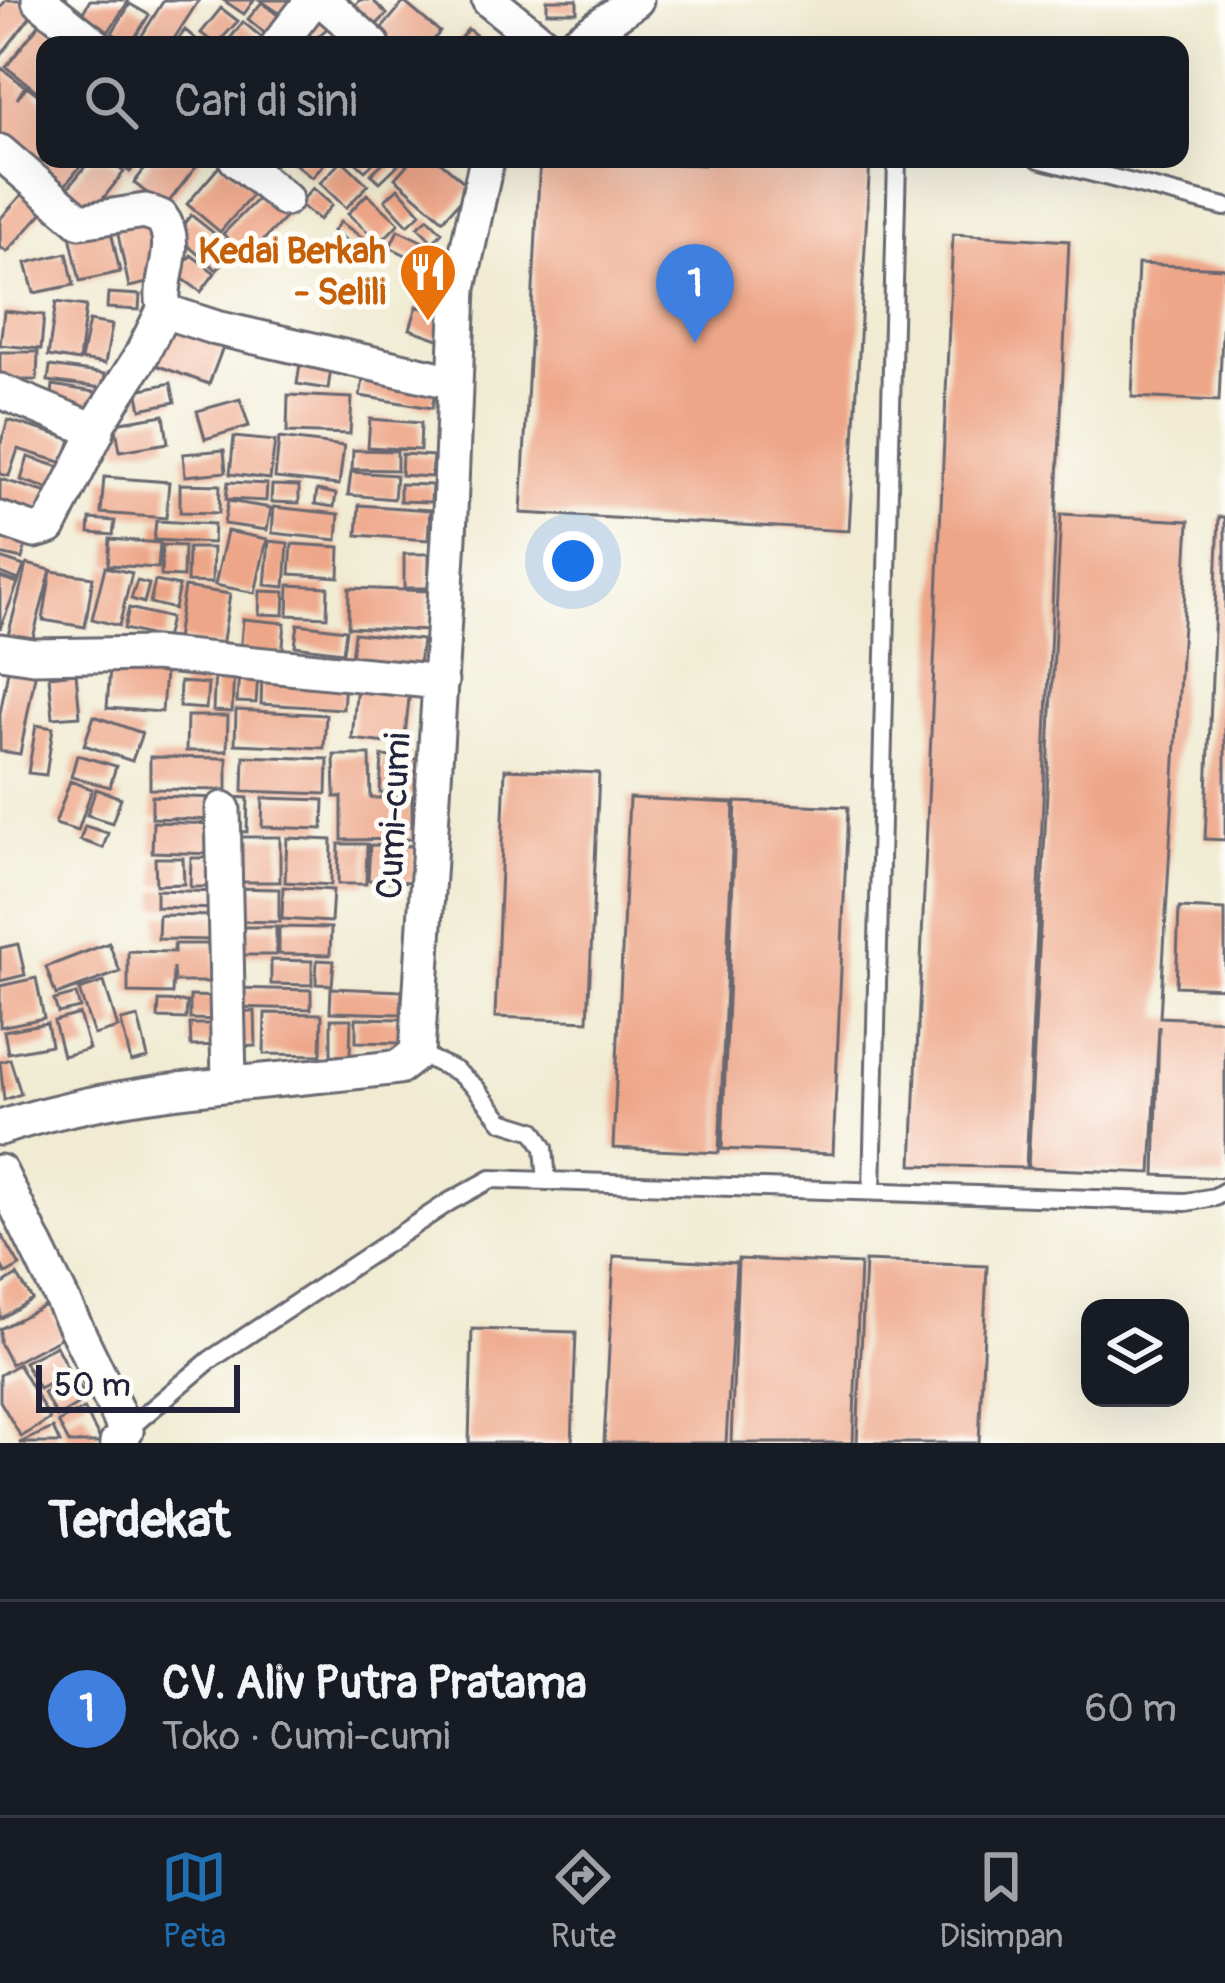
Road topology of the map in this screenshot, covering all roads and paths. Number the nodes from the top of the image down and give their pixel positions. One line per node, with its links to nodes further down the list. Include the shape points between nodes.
1 (39, 0): 5 (street)
2 (318, 0): 6 (street); 7 (street)
3 (489, 0): 8 (street)
4 (636, 0): 9 (street)
5 (84, 36)
6 (286, 36)
7 (362, 36)
8 (533, 36)
9 (585, 36)
10 (0, 152): 17 (street, via 80,220 146,211 161,217 170,232)
11 (247, 168): 15 (street)
12 (485, 168): 18 (street, Cumi-cumi, via 459,288)
13 (898, 168): 30 (lane)
14 (1075, 168): 16 (lane)
15 (285, 199)
16 (1225, 207)
17 (164, 310): 18 (street); 20 (street)
18 (454, 382): 23 (street, Cumi-cumi)
19 (0, 391): 20 (street)
20 (95, 428): 21 (street, via 49,527 35,531)
21 (0, 519)
22 (0, 651): 23 (street, via 154,654)
23 (441, 682): 25 (street, Cumi-cumi)
24 (223, 809): 26 (street)
25 (417, 1053): 26 (street, via 399,1067); 29 (lane, via 456,1071 502,1120 534,1131)
26 (229, 1081): 27 (street, via 55,1110)
27 (0, 1128)
28 (0, 1172): 32 (street)
29 (548, 1181): 30 (lane); 32 (lane, via 491,1179 470,1189 211,1360)
30 (872, 1191): 31 (lane, via 1186,1202)
31 (1225, 1191)
32 (122, 1437)

